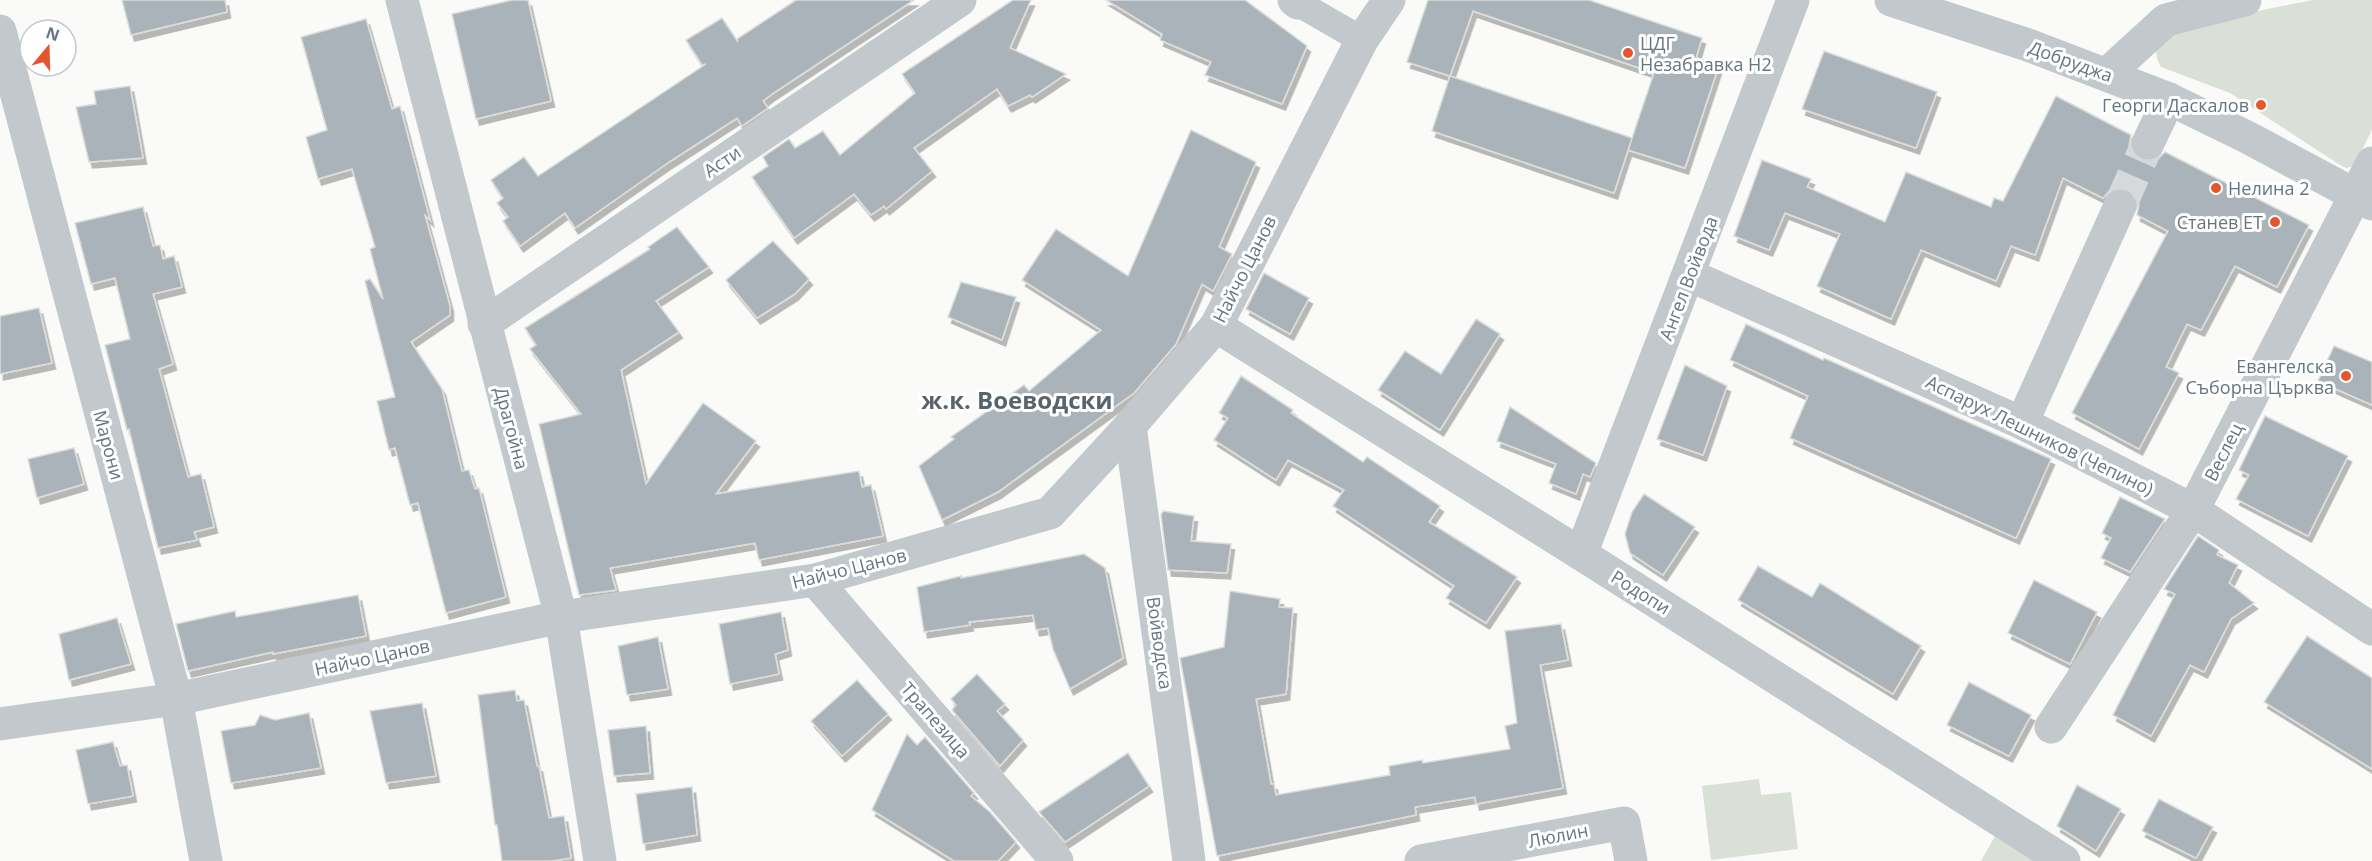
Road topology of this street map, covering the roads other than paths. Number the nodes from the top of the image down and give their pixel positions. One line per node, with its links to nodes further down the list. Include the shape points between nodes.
1 (402, 0): 17 (street, Драгойна)
2 (960, 0): 17 (street, Асти)
3 (1389, 0): 9 (street, Найчо Цанов)
4 (1792, 0): 16 (street, Ангел Войвода)
5 (1892, 0): 10 (street, Добруджа)
6 (2245, 0): 10 (street, via 2166,20)
7 (1296, 2): 9 (street)
8 (0, 31): 26 (street, Марони)
9 (1362, 40): 18 (street, Найчо Цанов)
10 (2108, 74): 11 (street, Добруджа)
11 (2169, 99): 12 (street); 14 (street, Добруджа)
12 (2148, 143)
13 (2372, 163): 14 (street, Веслец)
14 (2364, 199): 21 (street, Веслец)
15 (2120, 206): 19 (street)
16 (1689, 275): 19 (street, Аспарух Лешников (Чепино)); 22 (street, Ангел Войвода)
17 (484, 324): 24 (street, Драгойна)
18 (1216, 326): 20 (street, Найчо Цанов); 22 (street, Родопи)
19 (2022, 423): 21 (street, Аспарух Лешников (Чепино))
20 (1130, 426): 23 (street, Найчо Цанов, via 1050,513); 32 (street, Войводска)
21 (2193, 510): 25 (street, Аспарух Лешников (Чепино)); 28 (street, Веслец)
22 (1581, 554): 35 (street, Родопи)
23 (815, 580): 24 (street, Найчо Цанов); 31 (street, Трапезица)
24 (561, 617): 26 (street, Найчо Цанов); 30 (street, Драгойна)
25 (2372, 629)
26 (176, 699): 27 (street, Найчо Цанов); 29 (street, Марони)
27 (0, 724)
28 (2051, 727)
29 (206, 861)
30 (600, 861)
31 (1057, 861)
32 (1189, 861)
33 (1421, 861): 34 (street, Люлин, via 1624,823)
34 (1630, 861)
35 (2064, 861)

